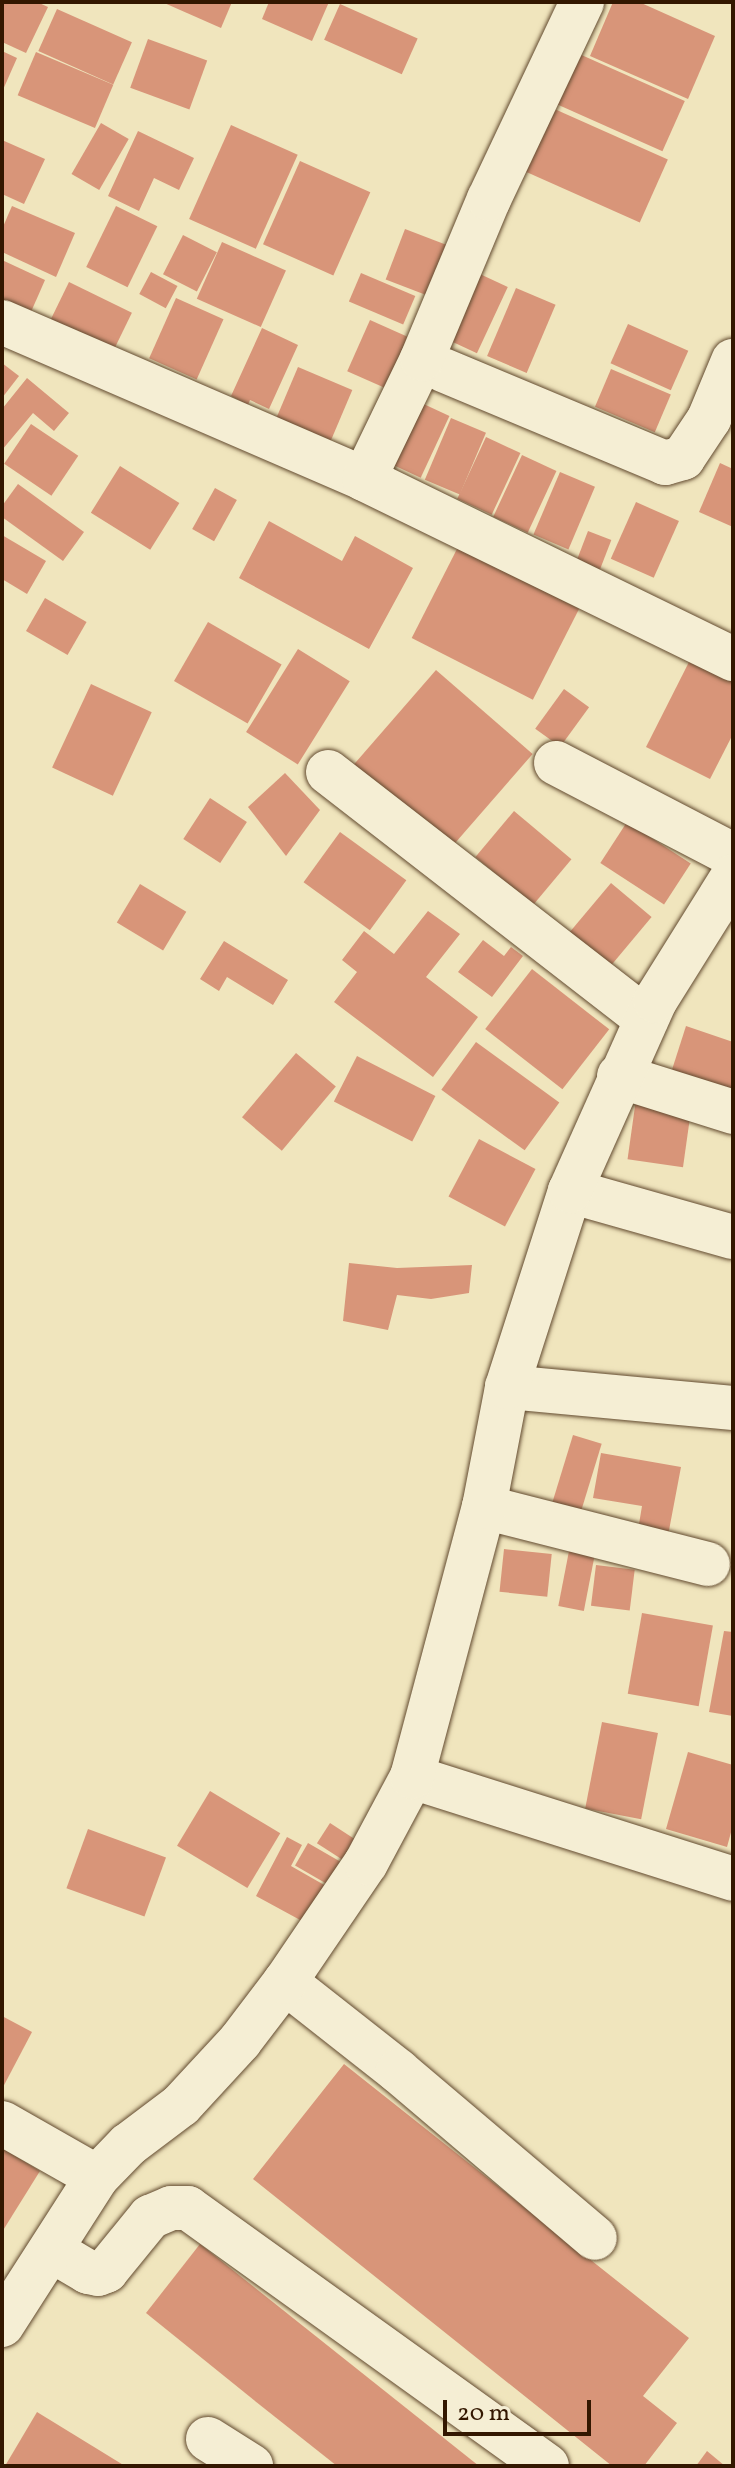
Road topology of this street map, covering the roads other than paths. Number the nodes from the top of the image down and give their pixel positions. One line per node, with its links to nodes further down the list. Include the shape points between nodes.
1 (582, 2): 5 (street)
2 (2, 322): 5 (street)
3 (733, 361): 4 (street, via 709,419 683,458 665,463)
4 (443, 370)
5 (364, 479): 6 (street)
6 (733, 659)
7 (556, 763): 9 (street)
8 (328, 772): 11 (street)
9 (733, 855)
10 (730, 892): 11 (street)
11 (646, 1019): 12 (street)
12 (619, 1076): 13 (street); 14 (street)
13 (733, 1112)
14 (570, 1191): 15 (street); 16 (street)
15 (733, 1237)
16 (507, 1387): 17 (street); 18 (street)
17 (733, 1408)
18 (484, 1507): 19 (street); 20 (street)
19 (708, 1564)
20 (412, 1777): 21 (street); 22 (street, via 366,1863)
21 (733, 1879)
22 (285, 1982): 24 (street, via 181,2105 128,2145); 25 (street)
23 (2, 2123): 24 (street)
24 (97, 2177): 26 (street)
25 (595, 2238)
26 (51, 2250): 27 (street); 30 (street, via 98,2274 150,2217 188,2208)
27 (2, 2325)
28 (208, 2439): 29 (street)
29 (251, 2466)
30 (547, 2466)

